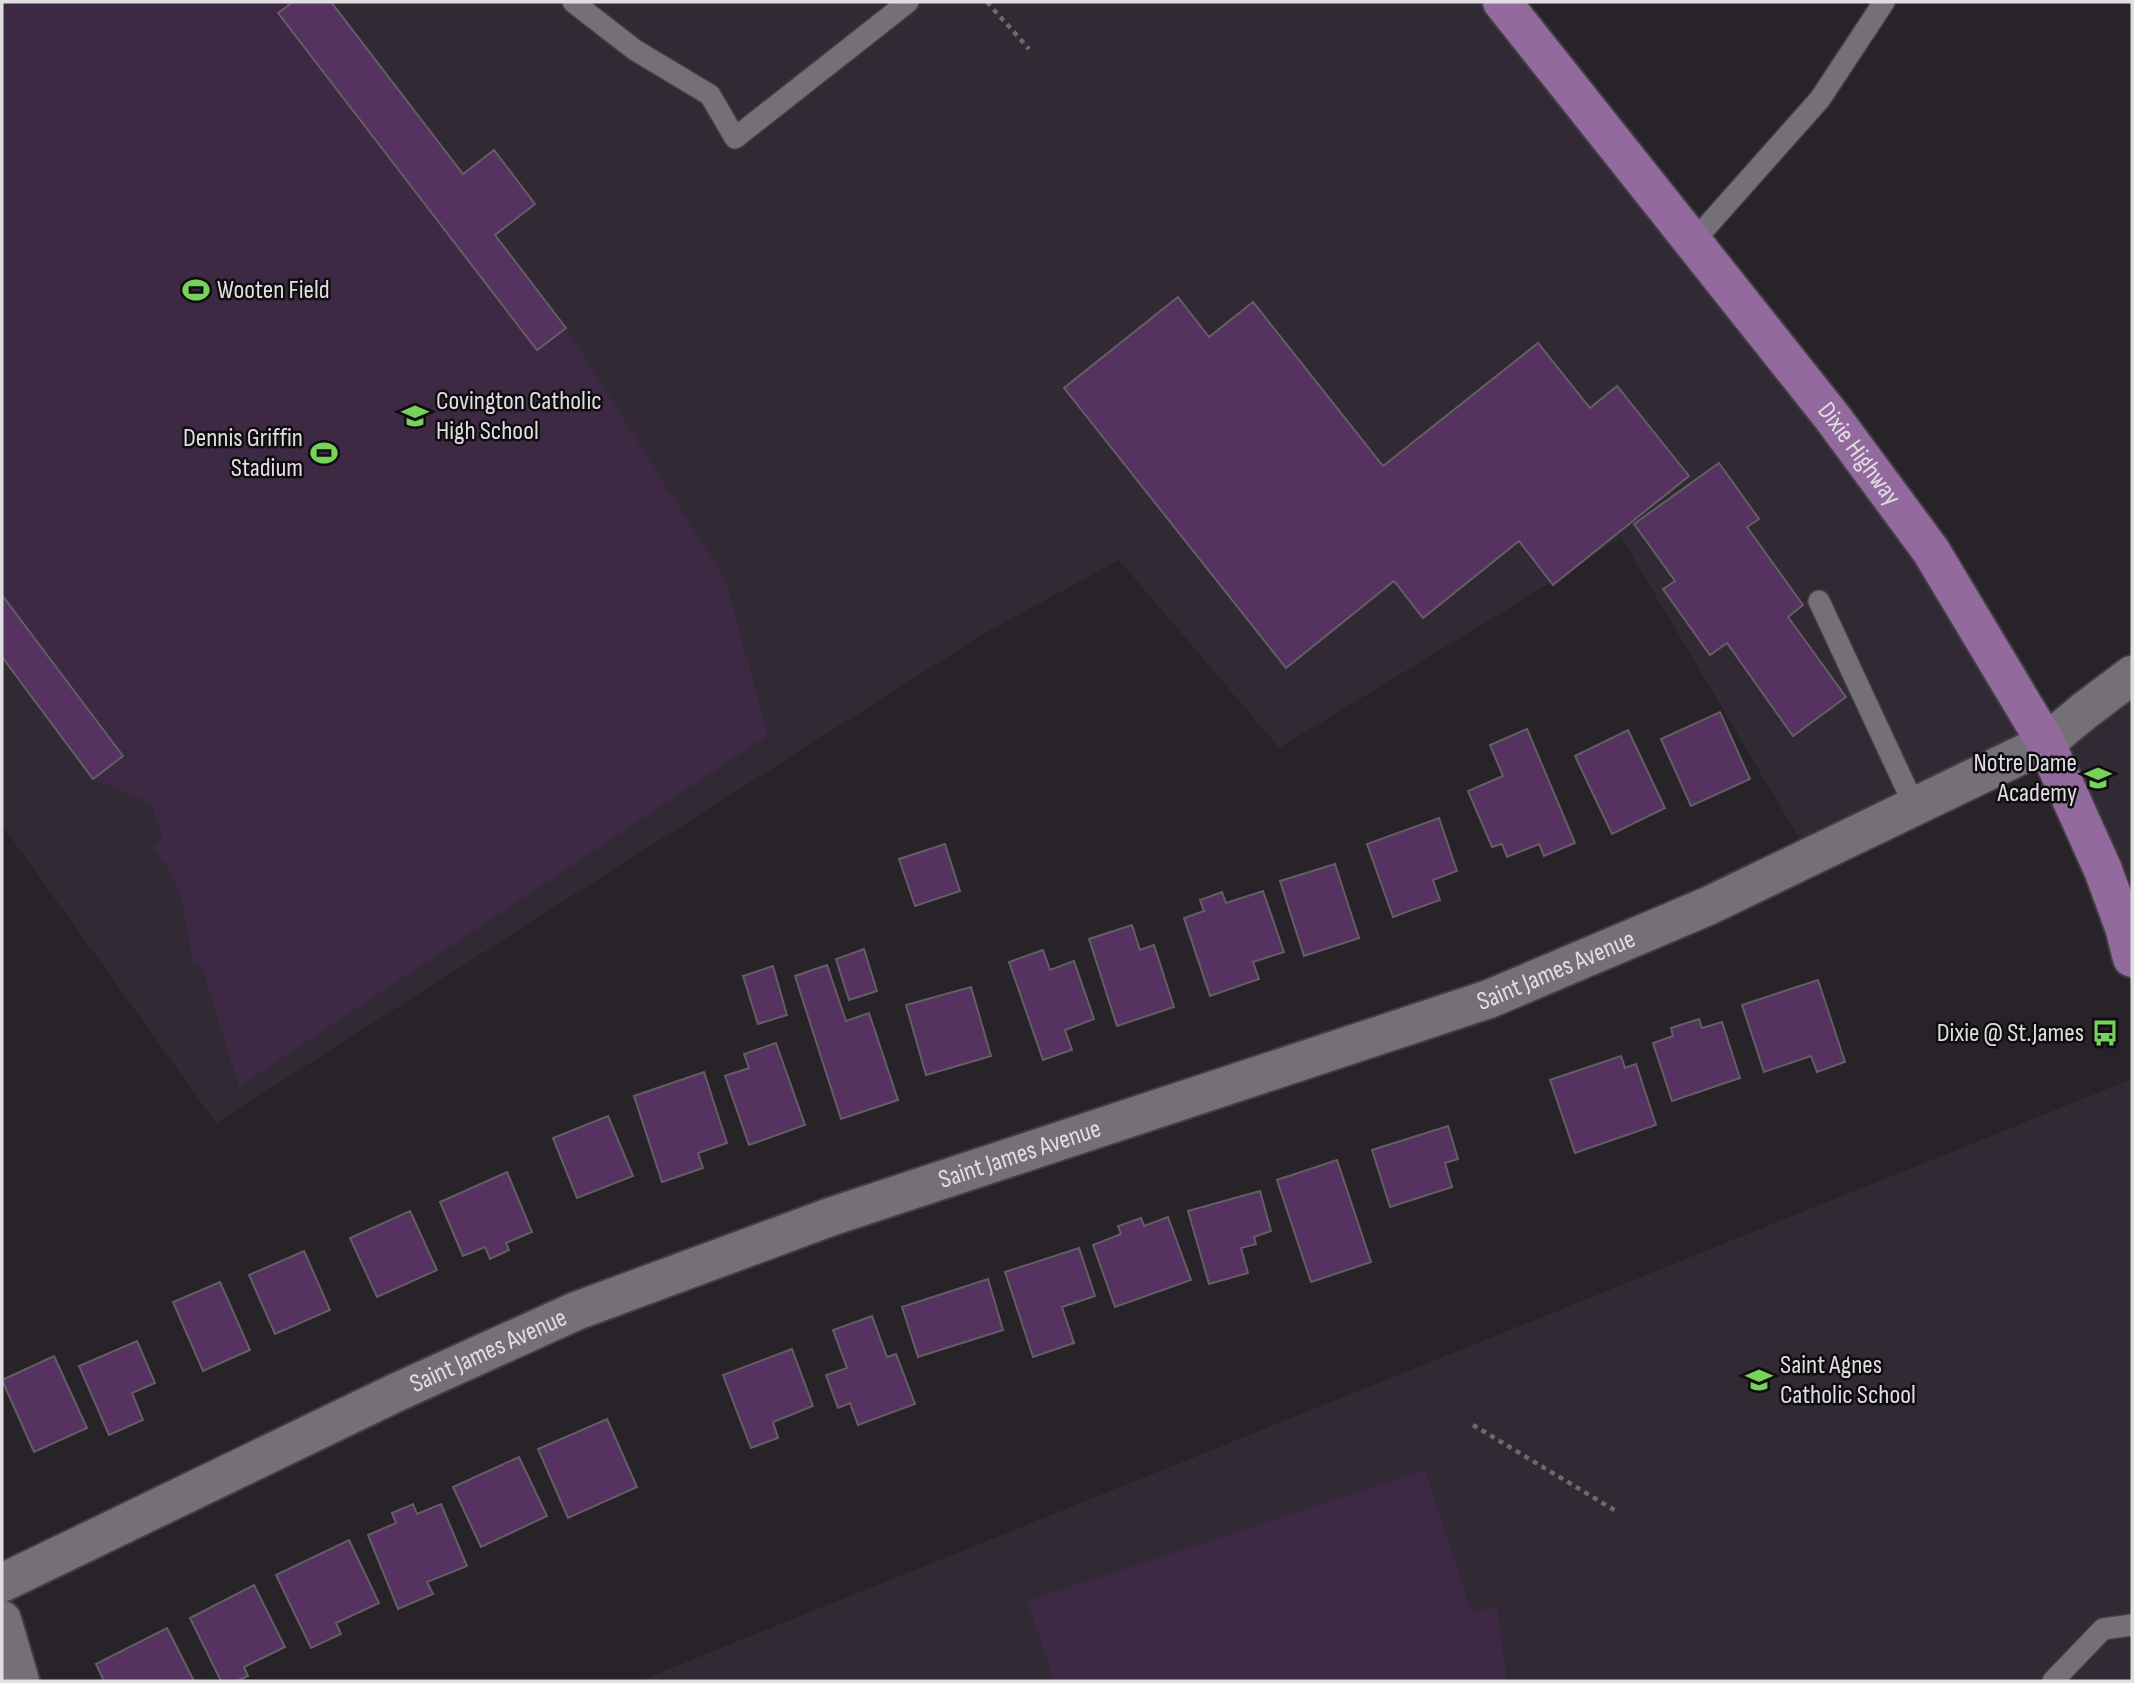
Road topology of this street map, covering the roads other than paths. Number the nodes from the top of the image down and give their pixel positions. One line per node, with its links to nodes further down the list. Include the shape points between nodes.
1 (573, 2): 2 (lane, via 635,50 710,95 735,138)
2 (908, 2)
3 (1502, 2): 5 (main road, Dixie Highway)
4 (1884, 2): 5 (lane, via 1820,99)
5 (1693, 242): 8 (main road, Dixie Highway, via 1931,551)
6 (1819, 601): 9 (lane)
7 (2132, 675): 8 (street, Saint James Avenue)
8 (2046, 743): 9 (street, Saint James Avenue); 10 (main road, Dixie Highway, via 2103,870)
9 (1915, 807): 11 (street, Saint James Avenue, via 1707,906 1489,999 830,1217 576,1311)
10 (2132, 958)
11 (2, 1583)
12 (2, 1620): 14 (street)
13 (2132, 1625): 15 (lane, via 2103,1629)
14 (20, 1681)
15 (2053, 1681)

